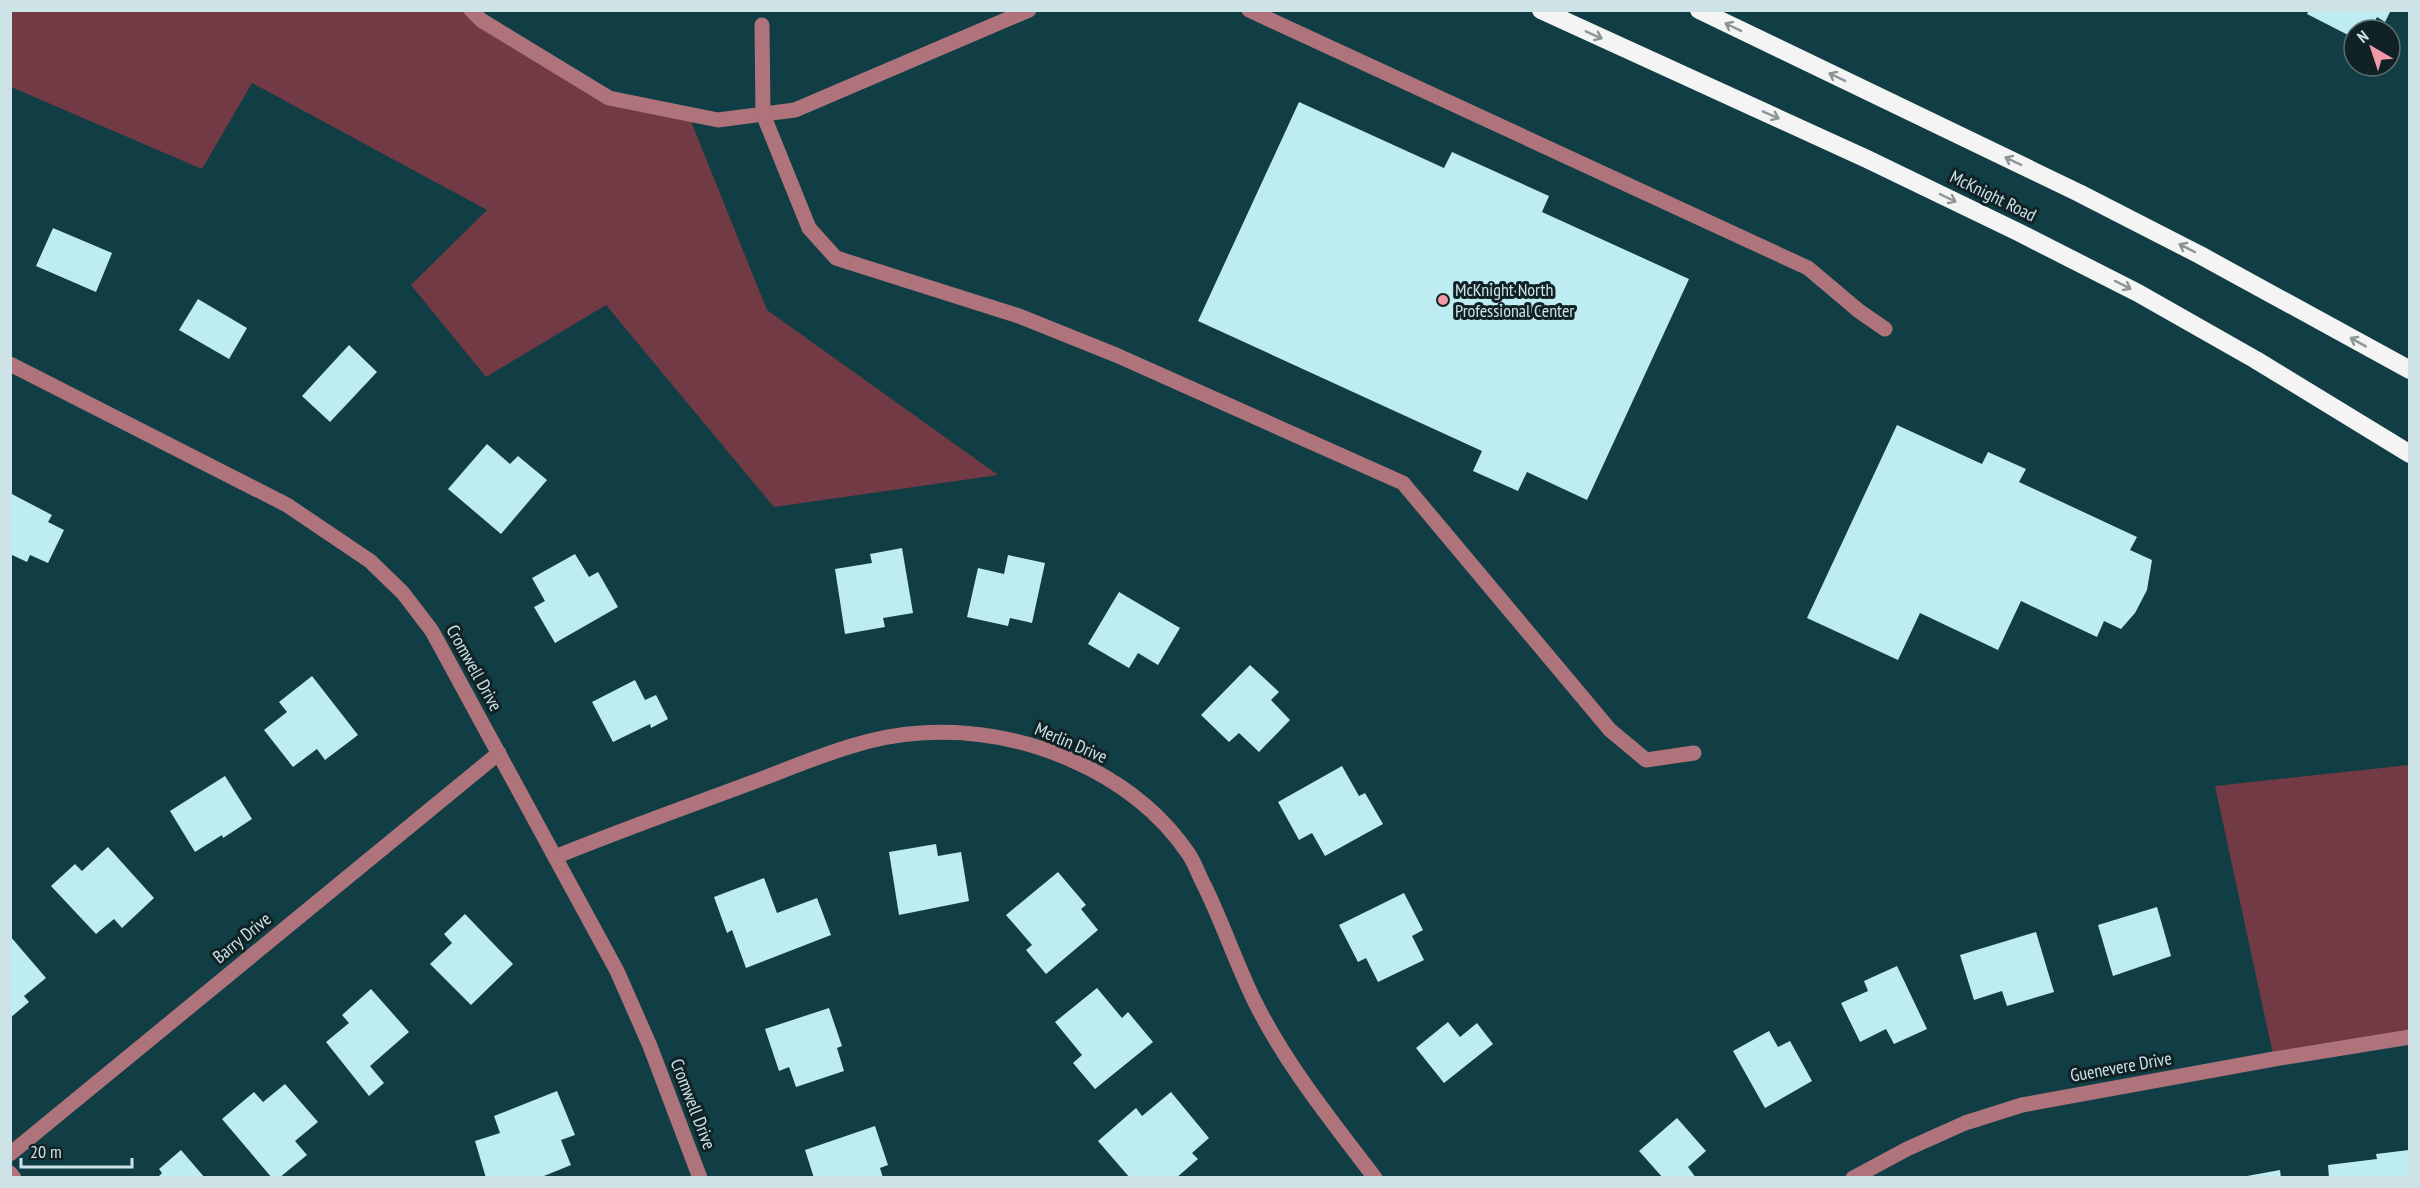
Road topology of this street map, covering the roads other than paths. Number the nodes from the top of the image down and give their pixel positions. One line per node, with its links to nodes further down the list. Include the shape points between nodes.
1 (471, 10): 7 (street, via 481,20 609,98 718,120)
2 (1029, 10): 7 (street, via 795,110)
3 (1249, 10): 8 (street, via 1808,268)
4 (1541, 10): 11 (highway, McKnight Road, one-way to 11, via 2019,232 2256,360)
5 (1699, 10): 10 (highway, one-way to 5, via 2079,193)
6 (762, 25): 7 (street)
7 (763, 114): 13 (street, via 809,228 836,258 1038,323 1403,483 1610,730 1646,760)
8 (1885, 329)
9 (10, 364): 12 (street, Cromwell Drive, via 287,505 370,561 404,593 432,631)
10 (2409, 370)
11 (2409, 454)
12 (499, 753): 14 (street, Cromwell Drive); 16 (street, Barry Drive)
13 (1694, 753)
14 (555, 856): 19 (street, Cromwell Drive, via 617,971); 20 (street, Merlin Drive, via 865,742 919,733 964,733 1044,749 1082,764 1121,787 1160,819 1189,855 1278,1047)
15 (2409, 1037): 21 (street, Guenevere Drive, via 2022,1105 1965,1123)
16 (10, 1154)
17 (10, 1173): 18 (street)
18 (14, 1178)
19 (700, 1178)
20 (1375, 1178)
21 (1852, 1178)

